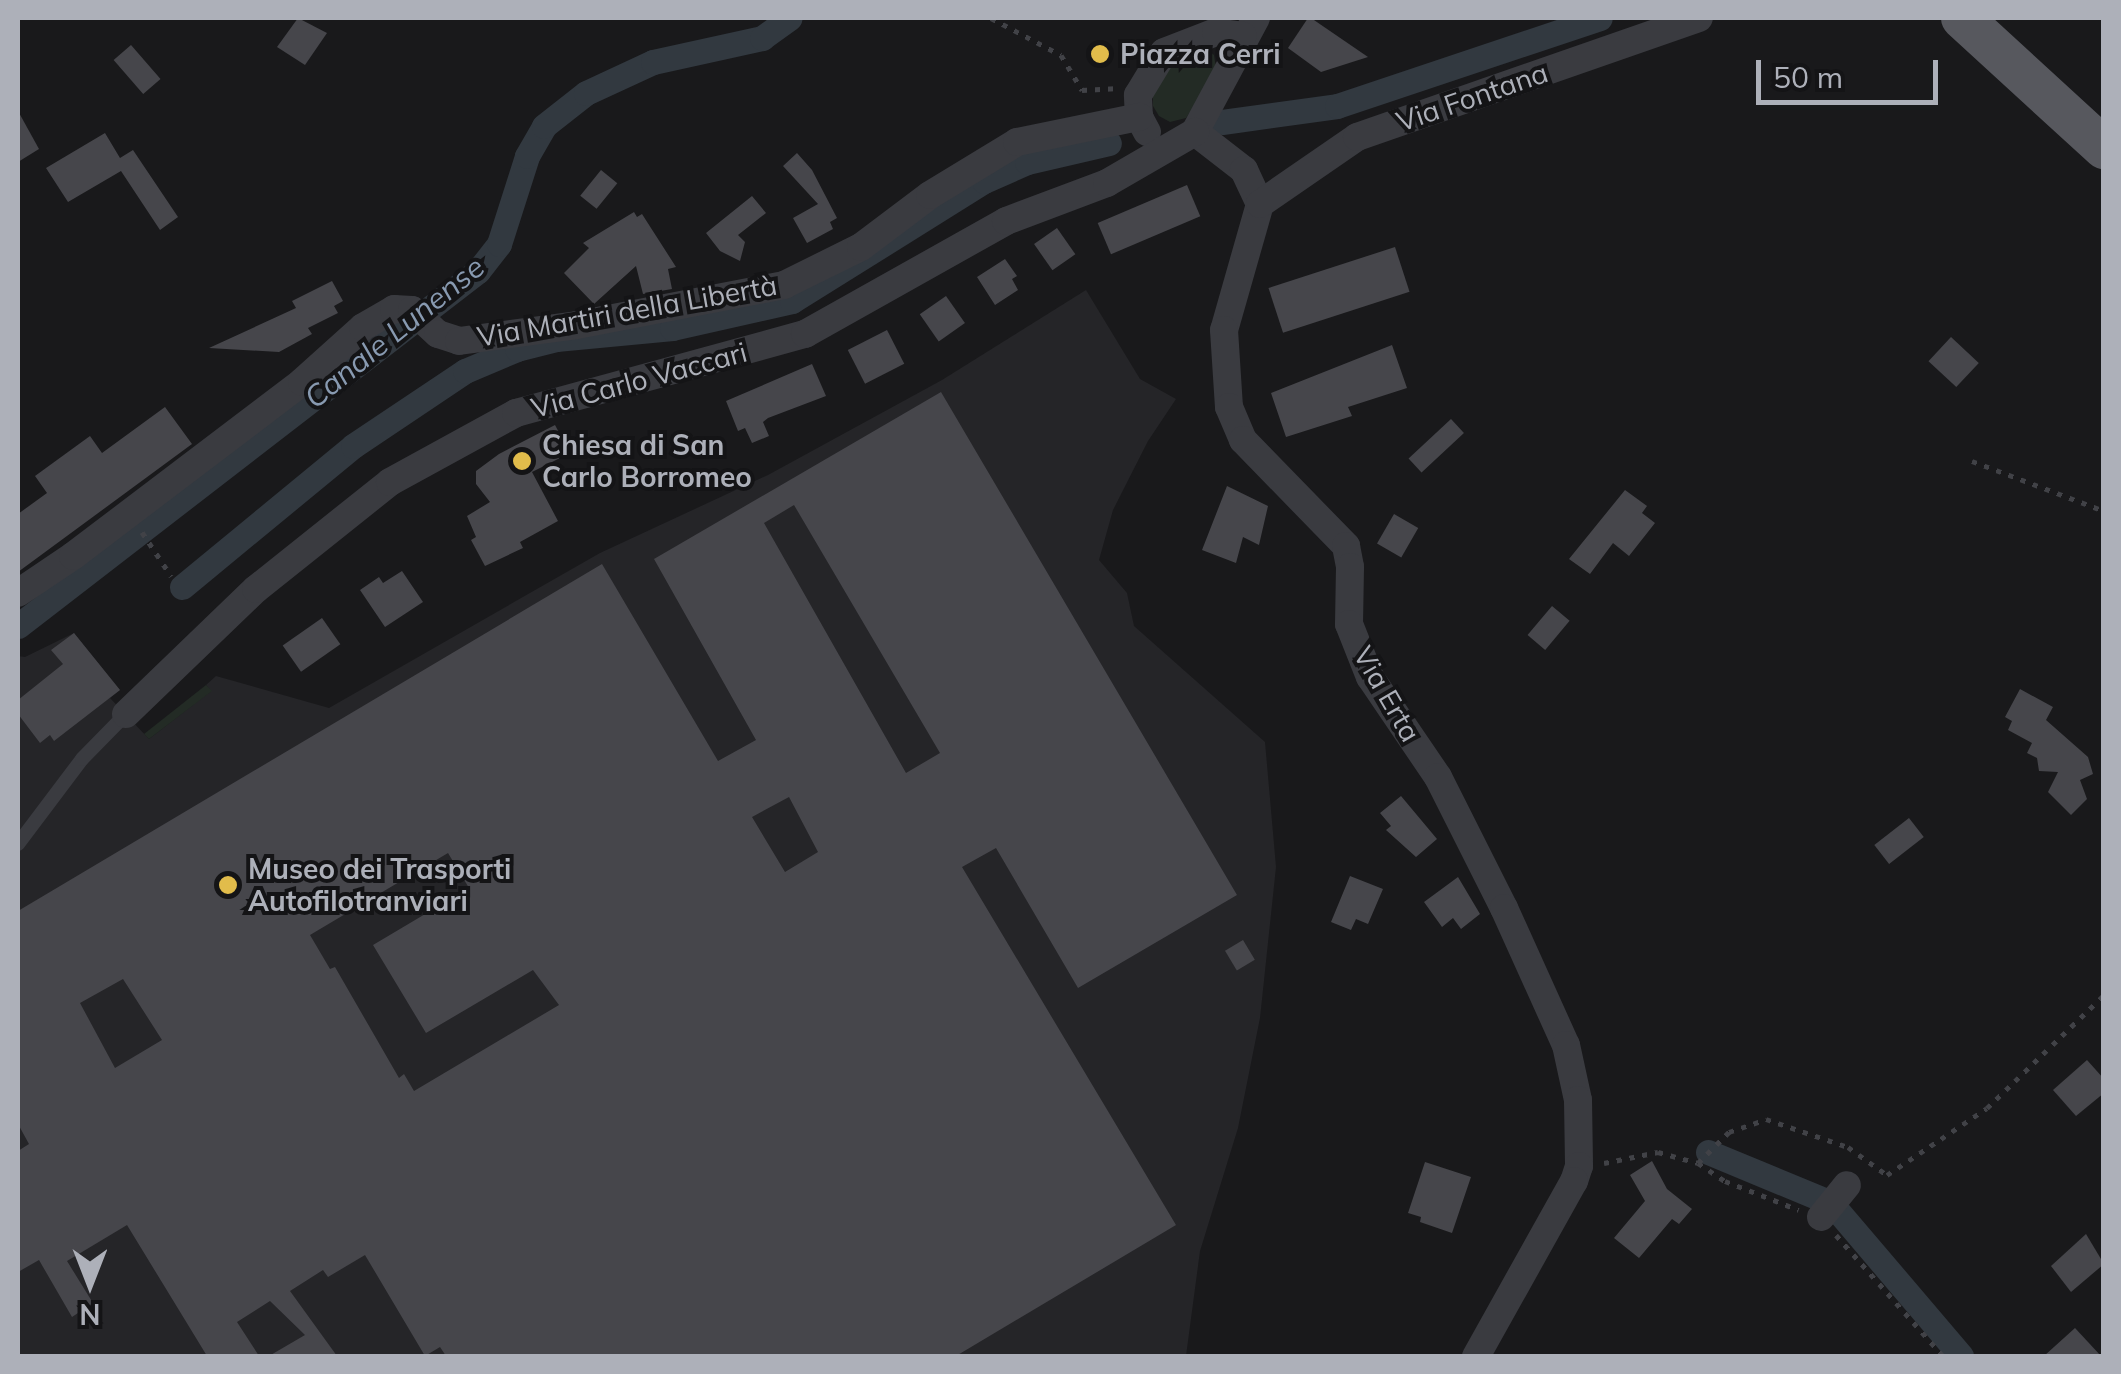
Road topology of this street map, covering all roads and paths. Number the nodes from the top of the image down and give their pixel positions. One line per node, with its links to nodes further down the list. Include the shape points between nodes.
1 (991, 18): 5 (path, via 1061,55 1082,90)
2 (1699, 18): 10 (street, Via Fontana, via 1358,137)
3 (1962, 18): 8 (main road)
4 (1250, 27): 6 (street, via 1164,52 1138,96); 7 (street)
5 (1122, 86)
6 (1138, 117): 9 (street); 15 (street, Via Martiri della Libertà, via 1018,142 861,246 784,285 472,340 445,338 400,306)
7 (1195, 132): 9 (street, Via Carlo Vaccari); 10 (street, via 1244,170)
8 (2104, 148)
9 (1159, 154): 16 (street, Via Carlo Vaccari, via 1006,222 805,334 516,413 390,482 256,589)
10 (1260, 204): 20 (street, Via Erta, via 1224,330 1229,406 1253,452 1346,546 1349,624 1370,677 1438,776 1566,1045 1578,1100)
11 (1972, 460): 12 (path)
12 (2104, 512)
13 (136, 522): 14 (path)
14 (171, 576)
15 (18, 593)
16 (126, 714): 17 (lane, Via Carlo Vaccari, via 82,759)
17 (18, 844)
18 (2104, 995): 19 (path, via 1988,1108 1887,1175 1848,1147 1766,1120 1728,1132)
19 (1698, 1163): 20 (path, via 1658,1152); 22 (path, via 1724,1181)
20 (1580, 1166): 23 (street)
21 (1847, 1186): 22 (street)
22 (1821, 1218): 24 (path)
23 (1476, 1356)
24 (1943, 1356)

